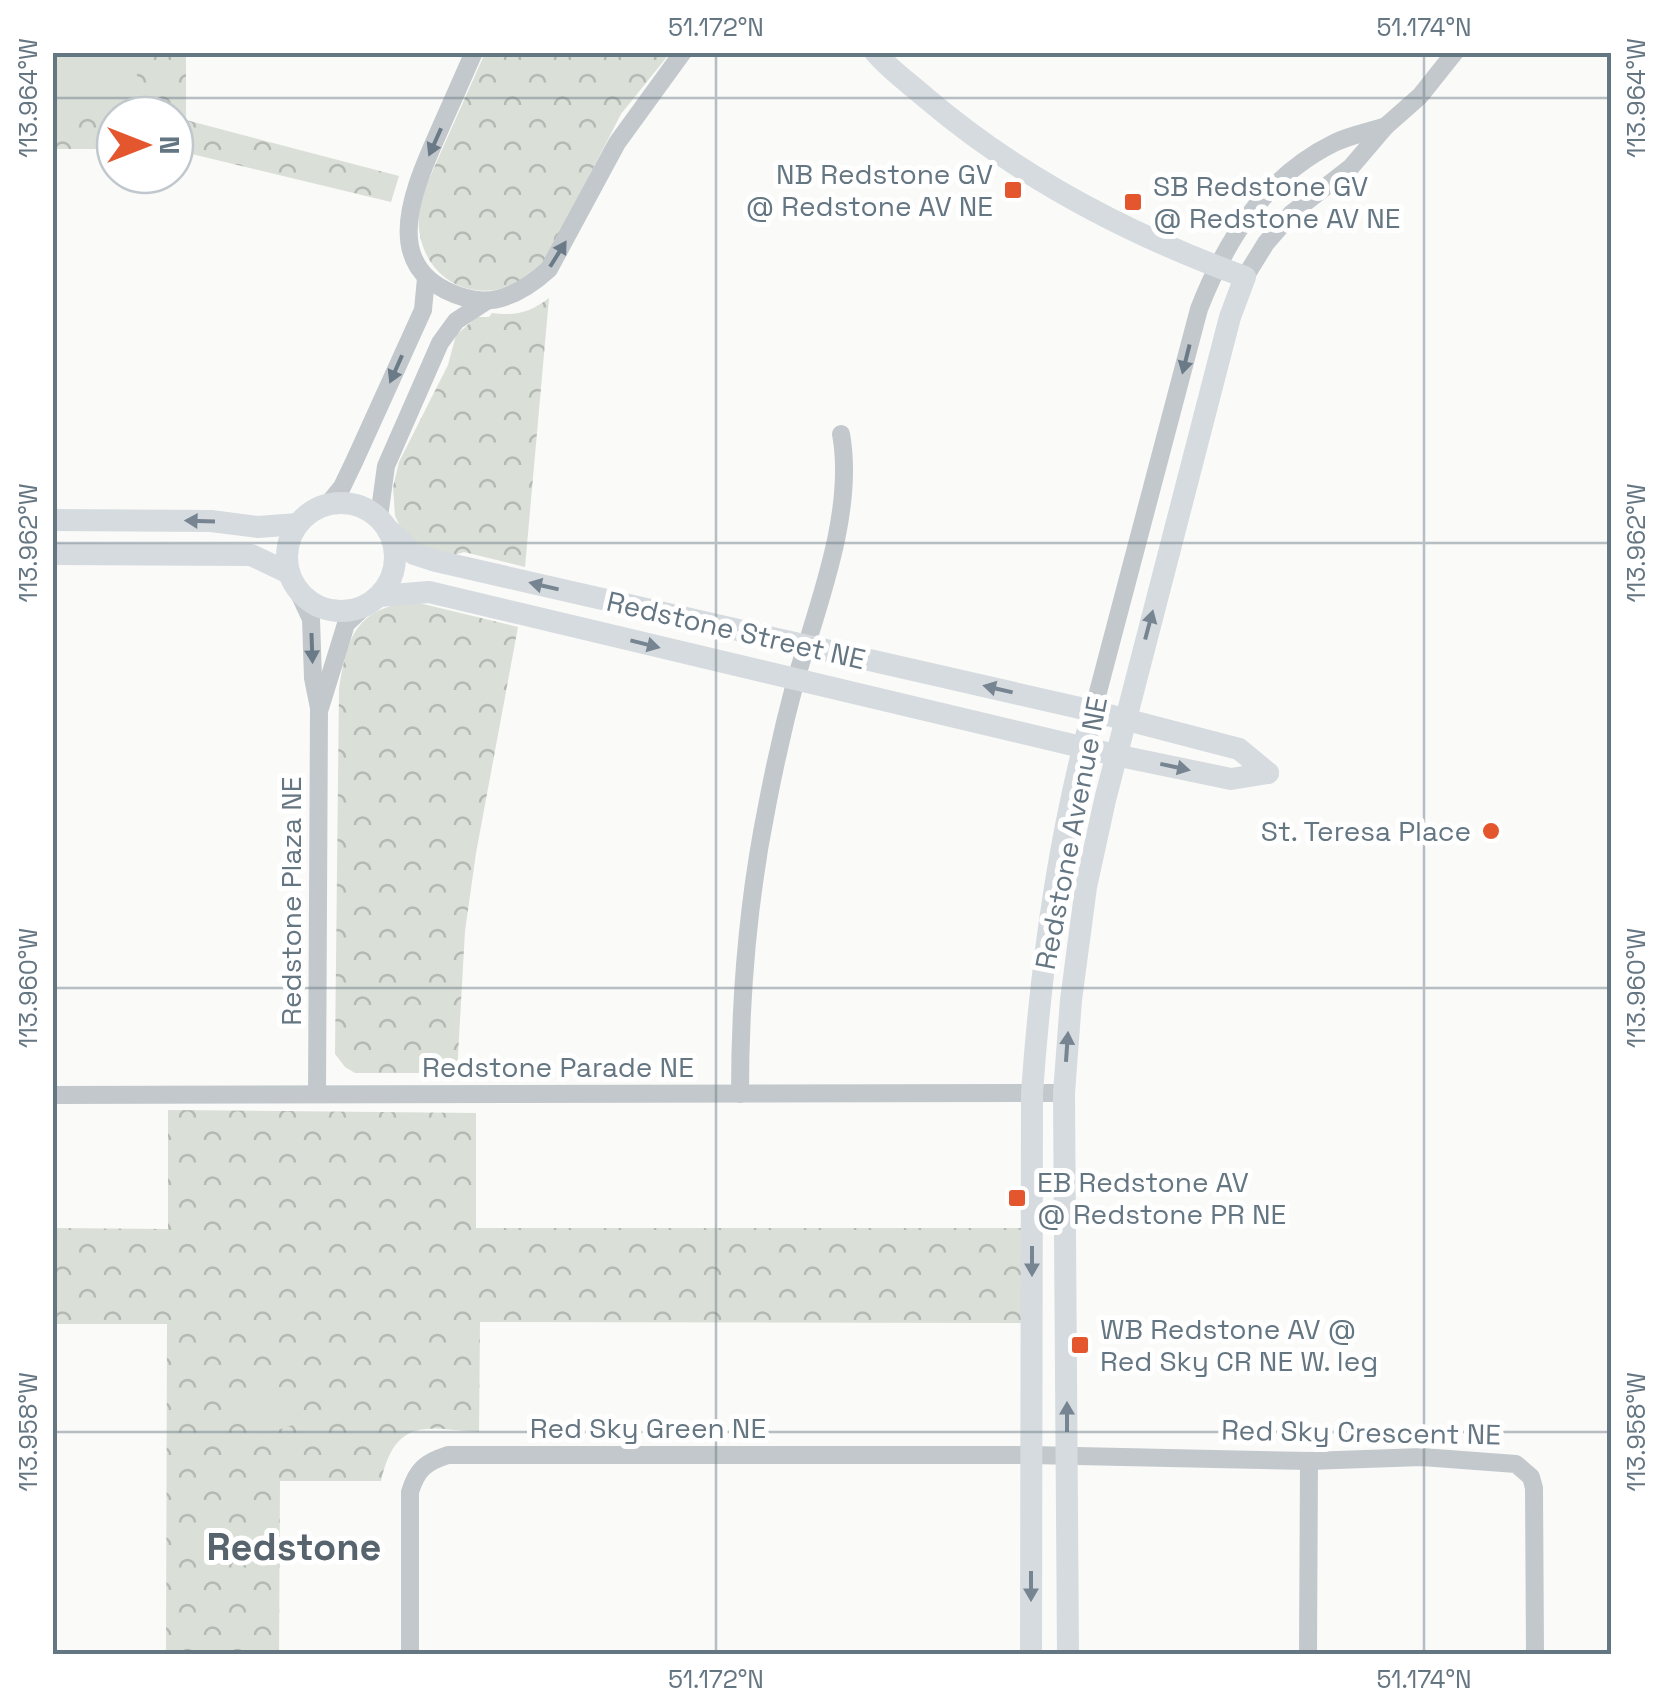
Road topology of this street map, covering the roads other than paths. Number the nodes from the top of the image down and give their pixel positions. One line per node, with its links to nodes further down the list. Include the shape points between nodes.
1 (474, 52): 8 (street, one-way to 8, via 410,204 410,246)
2 (683, 52): 9 (street, one-way to 2, via 512,294 549,269 618,143)
3 (874, 52): 6 (street, via 1024,171 1112,221)
4 (1455, 52): 5 (street)
5 (1386, 126): 6 (street, Redstone Avenue NE, via 1334,143 1293,170 1234,231); 7 (street, via 1351,168 1292,213)
6 (1216, 266): 7 (street); 21 (street, Redstone Avenue NE, one-way to 21)
7 (1245, 277): 22 (street, Redstone Avenue NE, one-way to 7)
8 (426, 278): 9 (street); 11 (street, one-way to 11, via 423,310)
9 (485, 302): 14 (street, via 456,321 440,343 386,466)
10 (841, 434): 18 (street, via 845,498)
11 (329, 504): 13 (street); 14 (street, via 364,507)
12 (52, 520): 13 (street, one-way to 12)
13 (298, 524): 16 (street, via 290,539)
14 (384, 524): 17 (street, via 396,565); 18 (street, Redstone Street NE, one-way to 14, via 436,561 414,554)
15 (52, 554): 16 (street, via 251,556)
16 (293, 581): 17 (street, via 310,602 328,610 346,612); 20 (street, Redstone Plaza NE, one-way to 20, via 310,619)
17 (372, 602): 19 (street, Redstone Street NE, one-way to 19, via 429,592); 20 (street, Redstone Plaza NE, via 346,624)
18 (807, 647): 19 (street); 21 (street, Redstone Street NE, one-way to 18)
19 (796, 681): 23 (street, Redstone Street NE); 27 (street, via 749,922)
20 (320, 708): 26 (street, Redstone Plaza NE)
21 (1093, 711): 22 (street, Redstone Street NE); 23 (street, Redstone Avenue NE)
22 (1124, 720): 24 (street, Redstone Avenue NE); 24 (street, Redstone Street NE, one-way to 22, via 1231,779 1268,773 1239,749)
23 (1083, 747): 24 (street, Redstone Street NE); 28 (street, Redstone Avenue NE, via 1054,887)
24 (1115, 755): 25 (street, Redstone Avenue NE, one-way to 24, via 1086,886)
25 (1064, 1093): 28 (street, Redstone Parade NE); 31 (street, Redstone Avenue NE, one-way to 25)
26 (317, 1094): 27 (street, Redstone Parade NE); 29 (street, Redstone Parade NE)
27 (740, 1094): 28 (street, Redstone Parade NE)
28 (1032, 1094): 30 (street, Redstone Avenue NE, one-way to 30)
29 (52, 1095)
30 (1032, 1455): 31 (street, Red Sky Green NE); 33 (street, Red Sky Green NE, via 448,1456 428,1462 410,1492); 34 (street, Redstone Avenue NE, one-way to 34)
31 (1067, 1456): 32 (street, Red Sky Crescent NE); 35 (street, Redstone Avenue NE)
32 (1309, 1461): 36 (street); 37 (street, Red Sky Crescent NE, via 1422,1457 1516,1464 1534,1488)
33 (410, 1654)
34 (1032, 1654)
35 (1068, 1654)
36 (1308, 1654)
37 (1535, 1654)

